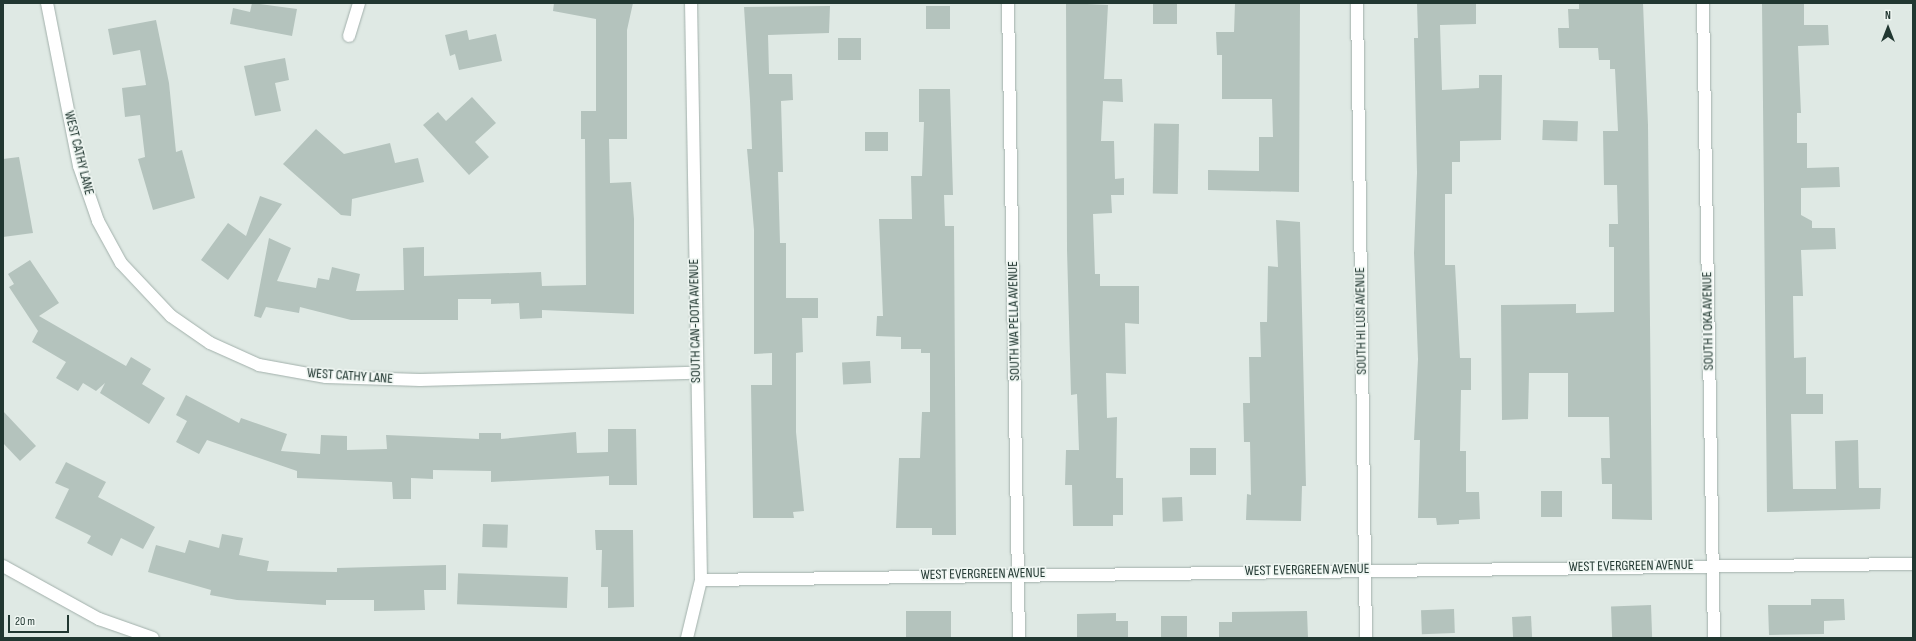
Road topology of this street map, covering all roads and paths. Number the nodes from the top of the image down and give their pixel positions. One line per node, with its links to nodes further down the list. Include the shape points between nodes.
1 (48, 3): 8 (street, WEST CATHY LANE, via 79,166 98,221 121,263 171,316 210,343 259,365 326,378 420,380)
2 (359, 3): 7 (street)
3 (691, 3): 8 (street, SOUTH CAN-DOTA AVENUE)
4 (1008, 3): 13 (street, SOUTH WA PELLA AVENUE)
5 (1357, 3): 12 (street, SOUTH HI LUSI AVENUE)
6 (1702, 3): 9 (street, SOUTH I OKA AVENUE)
7 (349, 36)
8 (695, 373): 14 (street, SOUTH CAN-DOTA AVENUE)
9 (1713, 564): 10 (street, WEST EVERGREEN AVENUE); 12 (street, WEST EVERGREEN AVENUE); 19 (street, SOUTH I OKA AVENUE)
10 (1913, 564)
11 (3, 566): 15 (street, via 99,619)
12 (1364, 569): 13 (street, WEST EVERGREEN AVENUE); 18 (street, SOUTH HI LUSI AVENUE)
13 (1018, 574): 14 (street, WEST EVERGREEN AVENUE); 17 (street, SOUTH WA PELLA AVENUE)
14 (701, 580): 16 (street, SOUTH CAN-DOTA AVENUE)
15 (153, 638)
16 (687, 638)
17 (1019, 638)
18 (1366, 638)
19 (1714, 638)

